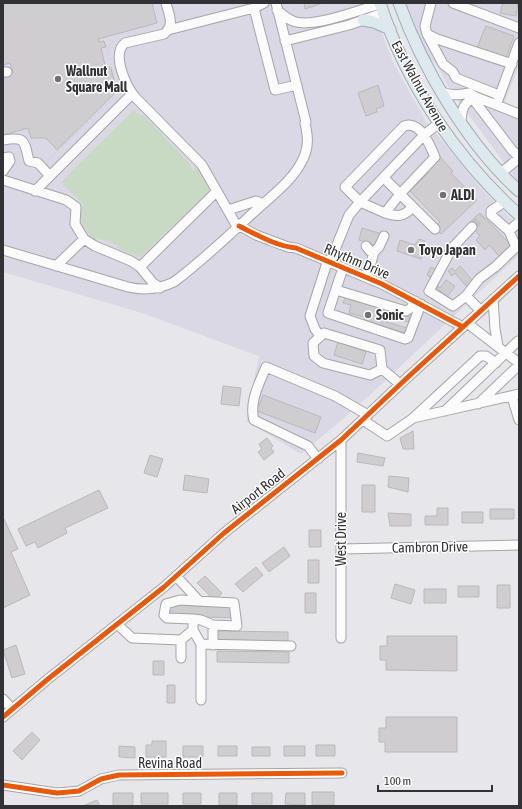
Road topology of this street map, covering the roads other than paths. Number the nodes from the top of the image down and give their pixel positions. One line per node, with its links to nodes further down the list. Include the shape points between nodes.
1 (166, 3): 14 (street, via 171,24)
2 (264, 3): 10 (street)
3 (400, 3): 20 (main road, East Walnut Avenue, via 418,50)
4 (430, 3): 15 (street, via 425,26)
5 (453, 3): 6 (street)
6 (465, 5): 8 (street)
7 (381, 6): 9 (street, via 309,23 288,19); 11 (street); 13 (main road, East Walnut Avenue)
8 (480, 6): 12 (street)
9 (277, 7): 16 (street)
10 (254, 8): 14 (street); 19 (street, via 276,90)
11 (363, 20): 13 (main road); 16 (street)
12 (519, 28)
13 (390, 29): 27 (main road, East Walnut Avenue, via 411,75)
14 (168, 30): 21 (street, via 164,34 125,43 122,46 119,60 124,80)
15 (428, 34): 18 (street); 22 (street, via 443,64 456,78)
16 (286, 41): 19 (street)
17 (519, 43): 18 (street)
18 (512, 64): 22 (street)
19 (297, 85): 43 (street, via 306,122 306,150 297,170)
20 (442, 92): 23 (street, via 457,96 469,93); 26 (main road, East Walnut Avenue)
21 (132, 94): 34 (street); 38 (street, via 202,165)
22 (500, 95): 24 (street)
23 (475, 98): 24 (street); 26 (street, via 463,107); 30 (street)
24 (496, 104): 25 (street)
25 (519, 114)
26 (461, 122): 33 (main road, East Walnut Avenue, via 473,140)
27 (439, 123): 28 (street); 42 (main road, East Walnut Avenue, via 468,162)
28 (424, 135): 35 (street); 40 (street, via 435,157); 41 (street, via 413,125 404,126 345,187)
29 (3, 140): 34 (street, via 21,140 29,161 38,163)
30 (519, 156): 33 (street)
31 (3, 158): 32 (street, via 9,157 10,161)
32 (3, 171)
33 (502, 172): 39 (main road, East Walnut Avenue)
34 (50, 176): 37 (street)
35 (384, 178): 40 (street); 41 (street)
36 (3, 180): 37 (street)
37 (35, 191): 54 (street, via 66,200 76,207 75,224)
38 (217, 191): 45 (street); 60 (street)
39 (519, 191)
40 (400, 194): 44 (street); 46 (street)
41 (360, 202): 46 (street); 58 (street, via 349,215)
42 (504, 202): 47 (main road, East Walnut Avenue); 52 (street, via 487,215)
43 (263, 204): 45 (street, via 256,201); 49 (street)
44 (413, 207): 46 (street, via 407,214 395,216); 51 (street)
45 (228, 210): 49 (street, via 231,218)
46 (385, 213)
47 (519, 215)
48 (519, 222): 52 (street)
49 (239, 226): 58 (street, Rhythm Drive); 64 (street, via 174,282)
50 (472, 227): 66 (street, via 452,248 429,291 453,306)
51 (435, 229)
52 (509, 232): 66 (street, via 516,247 478,279)
53 (384, 236): 57 (street)
54 (84, 239): 59 (street); 60 (street)
55 (366, 246): 57 (street)
56 (3, 250): 59 (street)
57 (374, 252): 63 (street)
58 (330, 262): 61 (street, Rhythm Drive); 73 (street, via 326,266 310,316)
59 (56, 266): 64 (street, via 137,289)
60 (140, 267): 64 (street)
61 (344, 268): 63 (street, Rhythm Drive); 65 (street)
62 (519, 276): 67 (street, Airport Road)
63 (367, 277): 68 (street, Rhythm Drive)
64 (160, 288)
65 (336, 290): 69 (street); 71 (street, via 328,313 347,320 405,339 408,338)
66 (466, 296): 70 (street)
67 (494, 299): 70 (street, Airport Road); 75 (street)
68 (418, 303): 69 (street); 71 (street); 72 (street, Rhythm Drive)
69 (406, 311): 71 (street, via 413,313)
70 (481, 311): 72 (street, Airport Road)
71 (416, 318)
72 (465, 325): 75 (street, Rhythm Drive); 80 (street, Airport Road)
73 (320, 336): 79 (street, via 324,332 380,350); 79 (street, via 313,343 314,356 323,363 370,375)
74 (519, 341): 76 (street)
75 (498, 346): 76 (street, Rhythm Drive)
76 (506, 353): 77 (street); 78 (street, Rhythm Drive)
77 (496, 363): 83 (street); 86 (street, via 486,356 480,356)
78 (519, 364): 82 (street)
79 (382, 369): 80 (street)
80 (400, 384): 85 (street, Airport Road)
81 (516, 396): 82 (street); 84 (street)
82 (478, 404): 83 (street)
83 (445, 411): 86 (street)
84 (519, 417)
85 (365, 418): 86 (street, via 387,436); 87 (street, Airport Road); 88 (street, via 335,396 266,367 252,406 254,420 308,446)
86 (412, 418)
87 (342, 440): 88 (street, Airport Road); 90 (street, West Drive)
88 (318, 459): 91 (street, Airport Road, via 224,533)
89 (519, 545): 90 (street, Cambron Drive)
90 (341, 549): 97 (street, West Drive)
91 (176, 576): 92 (street); 94 (street, Airport Road)
92 (199, 601): 93 (street, via 180,600 166,604 164,615 167,618); 95 (street, via 234,603 237,626)
93 (193, 619): 95 (street); 96 (street)
94 (117, 624): 98 (street, via 132,638); 105 (street, Airport Road)
95 (213, 625): 100 (street)
96 (193, 630): 98 (street); 99 (street)
97 (341, 638)
98 (181, 640): 102 (street)
99 (201, 644): 100 (street); 104 (street)
100 (213, 645): 101 (street)
101 (291, 646)
102 (181, 658)
103 (3, 699): 105 (street)
104 (201, 700)
105 (12, 709): 106 (street, Airport Road)
106 (3, 717)
107 (342, 773): 108 (street, Revina Road, via 119,775 101,779 79,791 57,793)
108 (3, 785)

